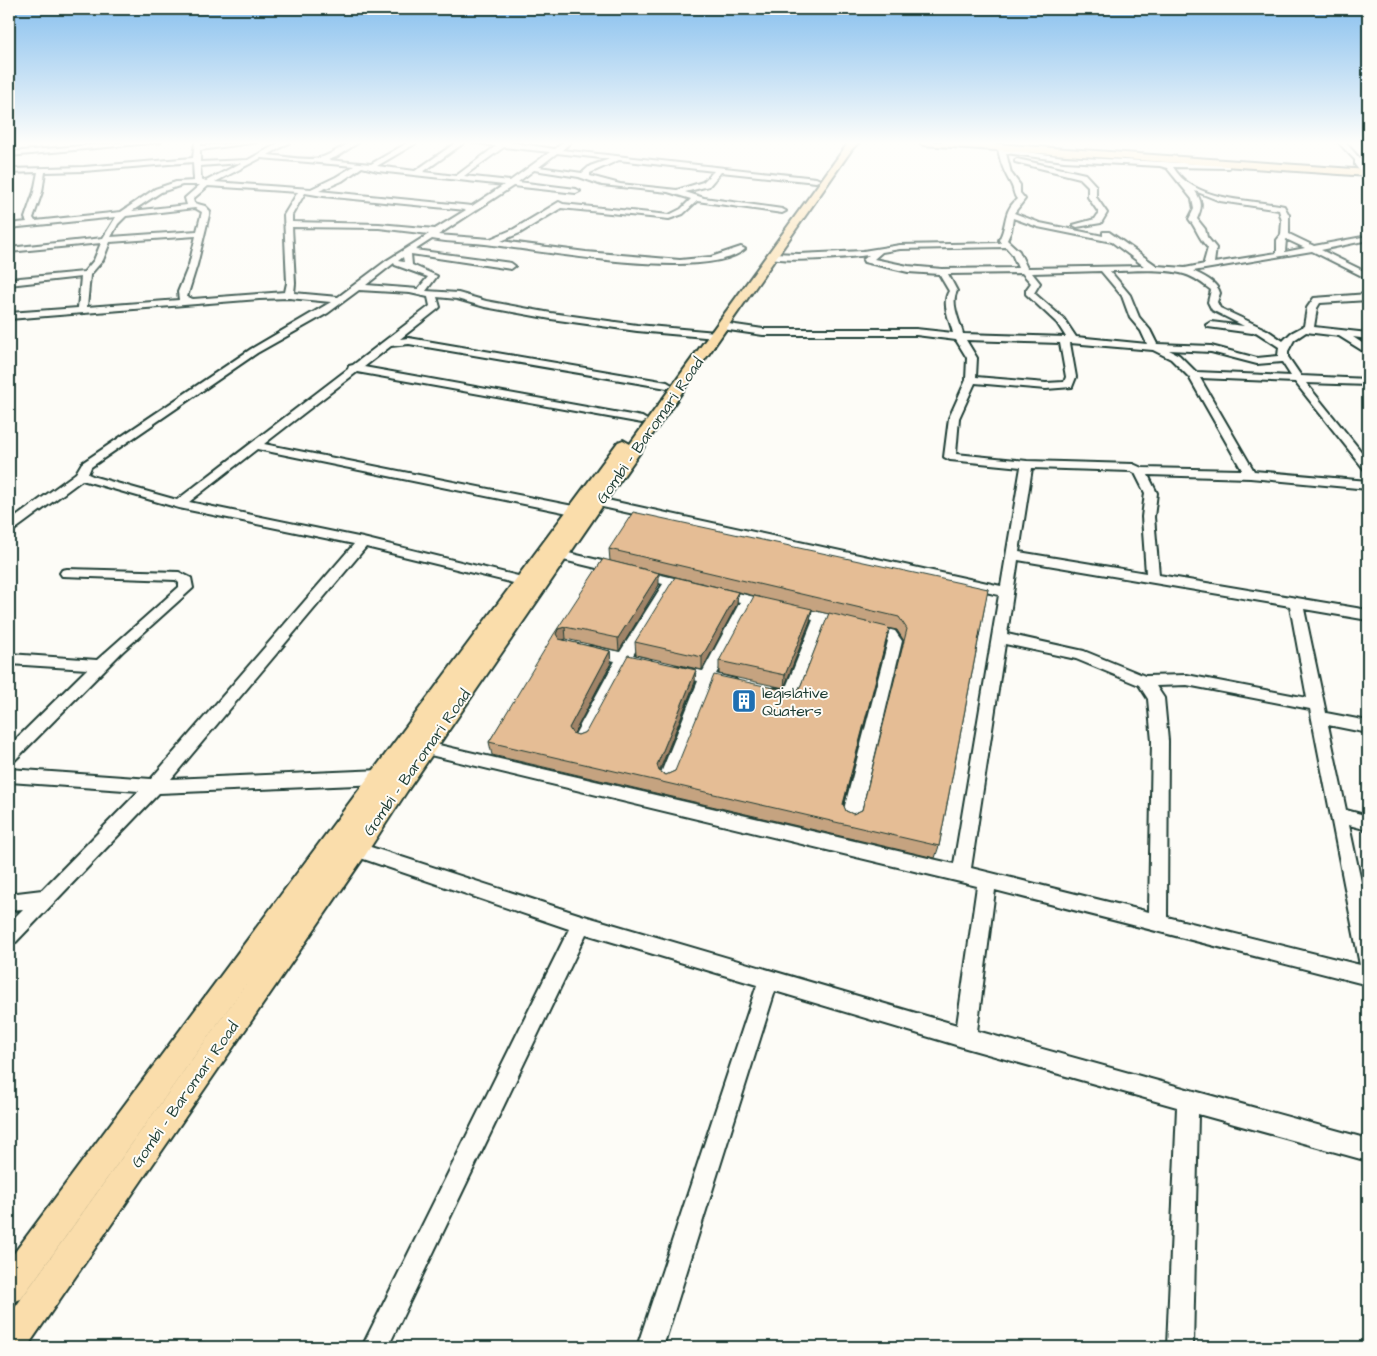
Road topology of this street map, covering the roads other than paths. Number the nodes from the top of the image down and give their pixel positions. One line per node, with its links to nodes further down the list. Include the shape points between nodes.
1 (33, 205): 20 (street, via 29,218)
2 (136, 205): 18 (street)
3 (294, 205): 21 (street, via 288,215)
4 (444, 205): 16 (street)
5 (477, 205): 16 (street)
6 (688, 205): 15 (street, via 669,217)
7 (736, 205): 17 (street)
8 (804, 205): 70 (main road, Gombi - Baromari Road)
9 (805, 205): 42 (main road, Gombi - Baromari Road)
10 (1013, 205): 19 (street)
11 (1098, 205): 23 (street, via 1103,213)
12 (1198, 205): 46 (street, via 1192,219 1212,248 1208,262)
13 (1264, 205): 28 (street, via 1284,210)
14 (196, 206): 18 (street); 26 (street, via 206,211)
15 (560, 206): 32 (street)
16 (473, 208): 27 (street)
17 (782, 211)
18 (121, 214): 20 (street); 30 (street)
19 (1009, 214): 22 (street); 25 (street)
20 (32, 223): 24 (street)
21 (289, 224): 27 (street, via 379,226); 62 (street)
22 (1038, 225): 23 (street); 25 (street); 31 (street)
23 (1100, 225): 31 (street)
24 (9, 226)
25 (1009, 226): 33 (street, via 1004,240)
26 (200, 233): 30 (street); 65 (street, via 193,265 182,292 182,298)
27 (434, 234): 32 (street, via 458,241); 39 (street)
28 (1285, 235): 36 (street); 41 (street, via 1281,240)
29 (1368, 238): 36 (street)
30 (107, 239): 37 (street); 55 (street, via 100,258)
31 (1113, 240): 45 (street, via 1127,247)
32 (499, 242): 34 (street); 35 (street, via 598,256 676,262 712,259)
33 (1007, 245): 38 (street); 51 (street, via 1016,253 1017,261)
34 (493, 249)
35 (741, 249)
36 (1316, 249): 41 (street); 56 (street)
37 (9, 250)
38 (880, 250): 42 (street, via 818,256); 54 (street, via 867,260)
39 (407, 251): 43 (street); 44 (street); 47 (street)
40 (485, 255): 43 (street)
41 (1281, 255): 46 (street)
42 (772, 256): 70 (main road, Gombi - Baromari Road)
43 (477, 260): 48 (street)
44 (392, 261): 47 (street); 58 (street)
45 (1142, 261): 50 (street); 52 (street)
46 (1211, 265): 53 (street)
47 (408, 266): 60 (street, via 433,276)
48 (512, 266)
49 (1102, 268): 50 (street); 51 (street); 77 (street, via 1126,295 1134,318)
50 (1134, 268): 52 (street)
51 (1024, 270): 54 (street); 75 (street, via 1036,283 1030,294 1054,314 1067,330)
52 (1160, 270): 53 (street)
53 (1185, 271): 71 (street, via 1215,289 1212,306 1217,310)
54 (942, 272): 74 (street, via 953,291 950,302)
55 (86, 274): 57 (street); 66 (street)
56 (1368, 276)
57 (9, 282)
58 (357, 287): 59 (street); 64 (street)
59 (388, 288): 60 (street); 64 (street)
60 (420, 292): 61 (street)
61 (432, 294): 70 (street, via 637,328); 76 (street, via 434,307)
62 (289, 295): 64 (street); 65 (street)
63 (1368, 297): 69 (street, via 1317,300 1309,326)
64 (340, 299): 92 (street, via 325,312 254,352 86,465)
65 (191, 300): 66 (street)
66 (82, 309): 67 (street)
67 (9, 316)
68 (1211, 325): 71 (street)
69 (1301, 330): 71 (street); 72 (street); 79 (street, via 1289,338)
70 (714, 331): 74 (street, via 916,332); 85 (main road, Gombi - Baromari Road); 94 (main road, Gombi - Baromari Road)
71 (1264, 332): 79 (street)
72 (1340, 334): 73 (street); 78 (street)
73 (1368, 336)
74 (959, 337): 75 (street); 83 (street, via 972,358)
75 (1068, 340): 77 (street); 83 (street, via 1071,378 1068,385)
76 (385, 344): 80 (street); 85 (street, via 409,341)
77 (1153, 346): 79 (street, via 1211,349 1257,361 1279,360); 81 (street, via 1175,357)
78 (1368, 351)
79 (1284, 352): 82 (street)
80 (353, 368): 86 (street); 87 (street)
81 (1193, 375): 82 (street); 91 (street)
82 (1299, 379): 84 (street); 89 (street)
83 (971, 380): 88 (street, via 954,418 950,457)
84 (1368, 382)
85 (667, 385): 86 (main road, Gombi - Baromari Road)
86 (642, 420): 96 (main road, Gombi - Baromari Road)
87 (254, 445): 95 (street); 96 (street)
88 (1028, 464): 90 (street, via 1133,468); 100 (street)
89 (1368, 467)
90 (1140, 471): 91 (street); 102 (street, via 1151,493 1148,517)
91 (1250, 474): 93 (street)
92 (81, 475): 95 (street); 97 (street)
93 (1368, 485)
94 (598, 502): 99 (main road, Gombi - Baromari Road); 105 (street)
95 (179, 504): 98 (street)
96 (573, 510): 103 (main road, Gombi - Baromari Road)
97 (9, 528)
98 (363, 542): 103 (street); 128 (street)
99 (560, 555): 104 (street); 111 (main road, Gombi - Baromari Road)
100 (1013, 555): 102 (street); 105 (street)
101 (67, 573): 115 (street, via 179,576 186,580 186,588)
102 (1153, 578): 107 (street)
103 (522, 581): 111 (main road, Gombi - Baromari Road)
104 (671, 581): 106 (street); 113 (street)
105 (1007, 592): 110 (street)
106 (748, 600): 109 (street); 116 (street)
107 (1296, 603): 108 (street); 120 (street)
108 (1368, 615)
109 (821, 618): 119 (street, via 790,697); 130 (street, via 890,634 896,641)
110 (1000, 638): 117 (street, via 1079,655); 134 (street)
111 (487, 644): 123 (main road, Gombi - Baromari Road); 126 (main road, Gombi - Baromari Road)
112 (576, 648): 113 (street)
113 (624, 658): 116 (street); 122 (street)
114 (9, 659): 115 (street)
115 (100, 665): 124 (street)
116 (707, 678): 118 (street); 127 (street)
117 (1144, 681): 120 (street, via 1188,680); 138 (street, via 1156,698 1160,741)
118 (744, 686)
119 (762, 691)
120 (1318, 711): 121 (street); 129 (street)
121 (1368, 727)
122 (580, 740)
123 (426, 748): 133 (main road, Gombi - Baromari Road); 134 (street)
124 (9, 756)
125 (9, 775): 128 (street)
126 (380, 777): 128 (street); 132 (main road, Gombi - Baromari Road)
127 (667, 778)
128 (156, 786): 136 (street)
129 (1339, 815): 131 (street); 141 (street)
130 (851, 817)
131 (1368, 823)
132 (333, 842): 133 (street); 147 (main road, Gombi - Baromari Road)
133 (356, 850): 139 (street); 148 (main road, Gombi - Baromari Road)
134 (961, 874): 135 (street)
135 (987, 880): 138 (street); 144 (street)
136 (44, 898): 137 (street); 140 (street)
137 (9, 902)
138 (1158, 922): 142 (street)
139 (581, 924): 143 (street); 149 (street)
140 (9, 936)
141 (1368, 960)
142 (1368, 976)
143 (769, 979): 144 (street); 150 (street)
144 (966, 1038): 145 (street)
145 (1188, 1100): 146 (street); 151 (street)
146 (1368, 1150)
147 (9, 1287)
148 (9, 1344)
149 (375, 1347)
150 (650, 1347)
151 (1180, 1347)

